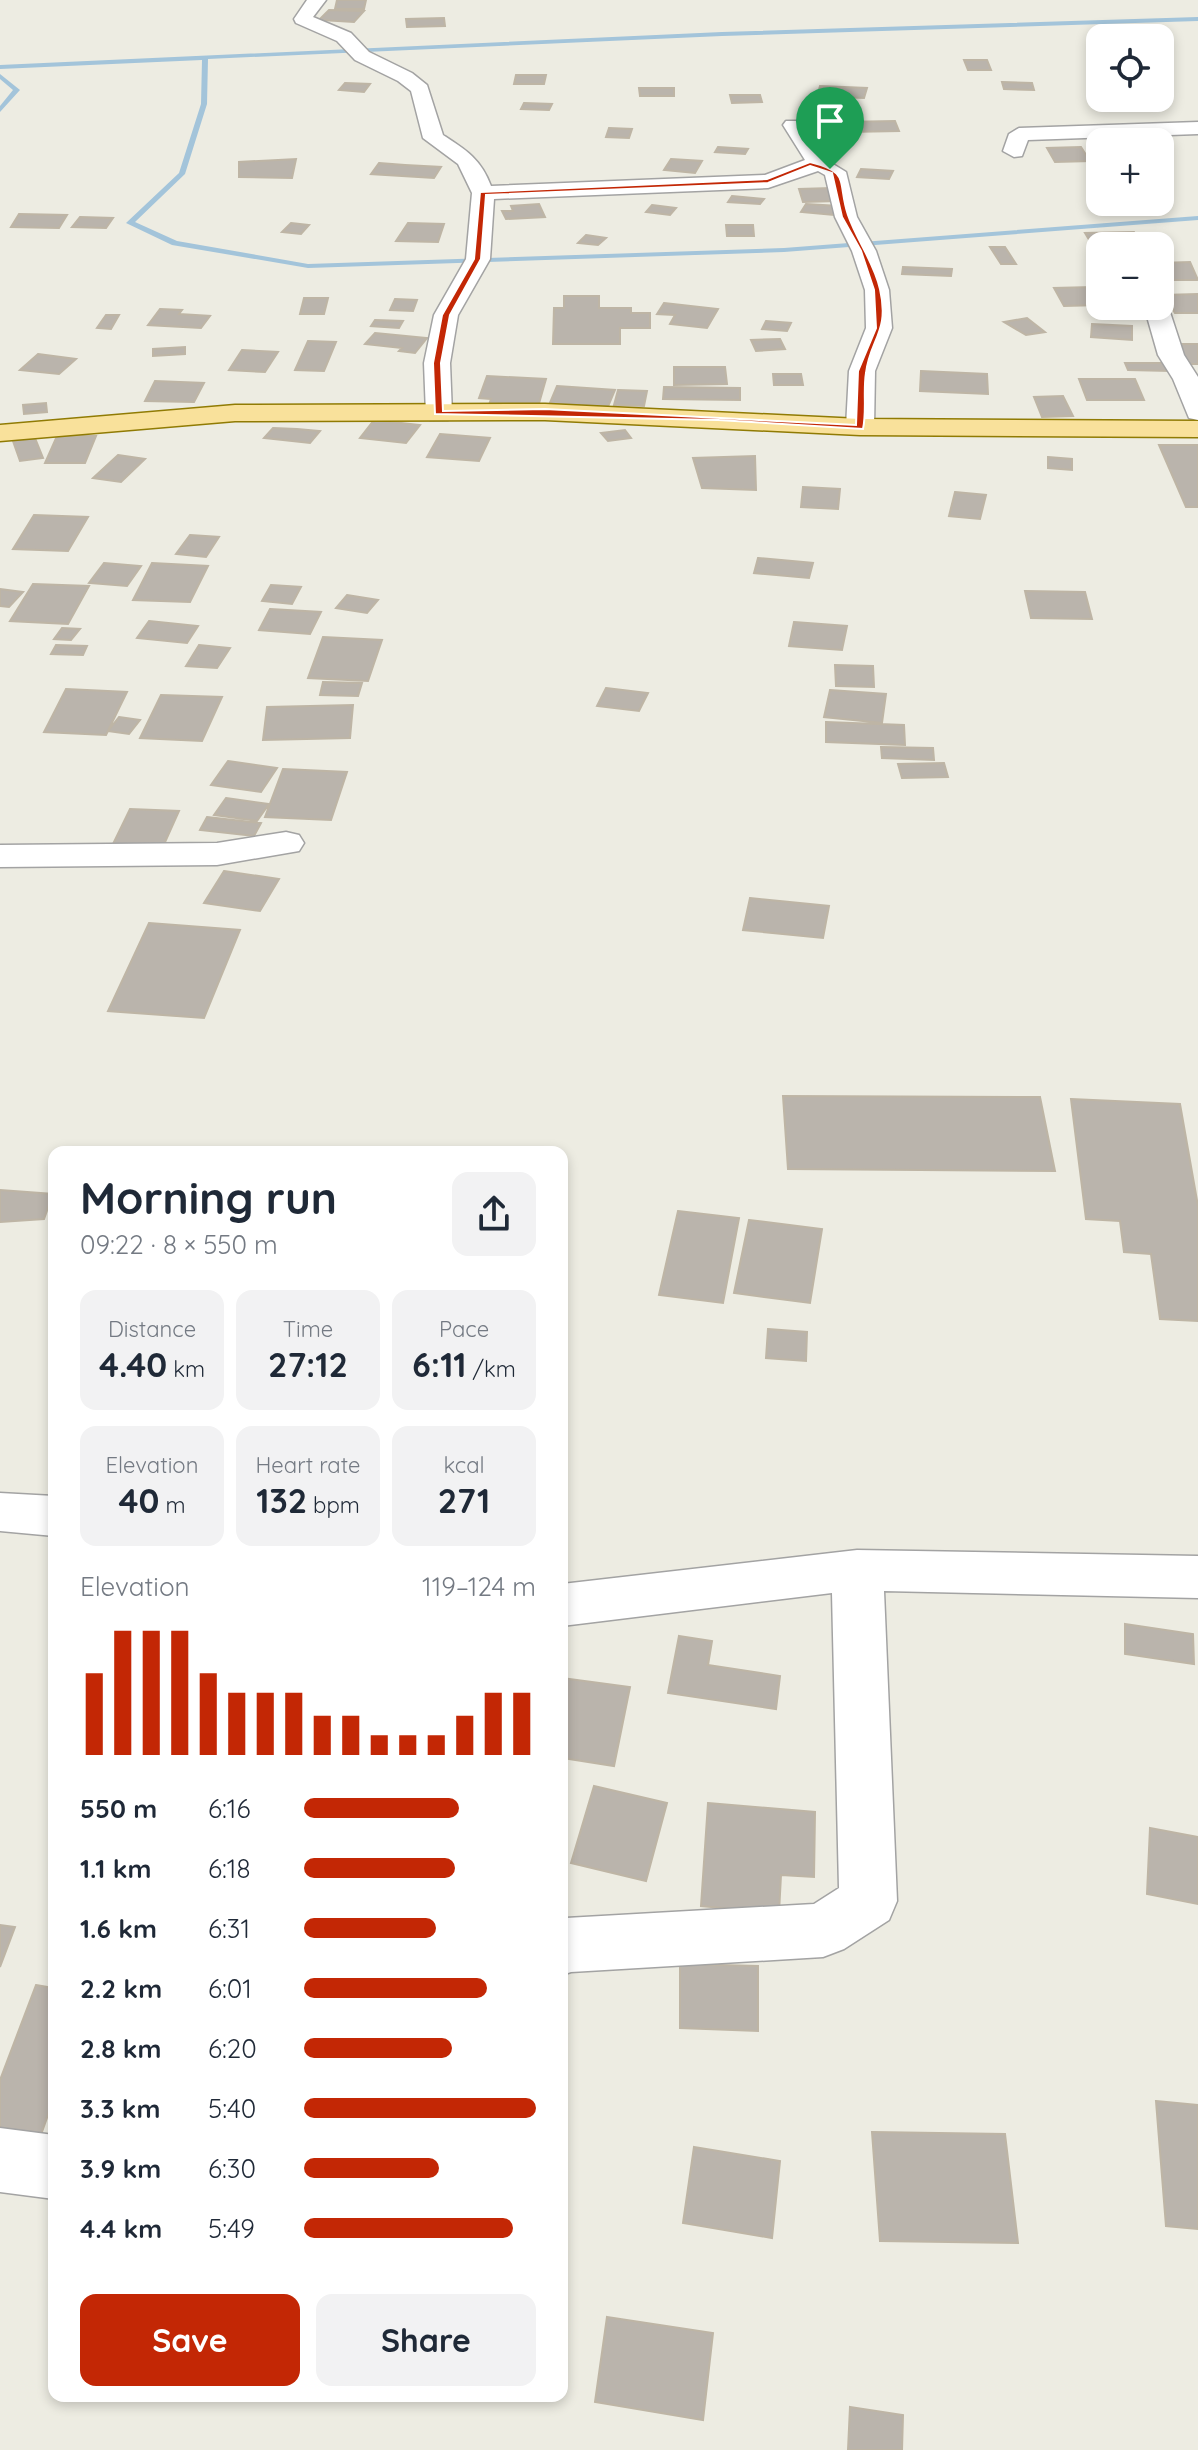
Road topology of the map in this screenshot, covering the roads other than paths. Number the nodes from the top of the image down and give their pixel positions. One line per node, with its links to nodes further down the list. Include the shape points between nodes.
1 (317, 0): 6 (street, via 303,19 344,37 362,56 420,89 433,138 466,159)
2 (793, 125): 5 (street)
3 (1198, 128): 4 (street, via 1019,134)
4 (1014, 151)
5 (819, 164): 6 (street, via 768,181); 10 (street, via 835,172 846,217 877,290 879,328 862,371)
6 (483, 193): 9 (street, via 478,259 446,315 437,363)
7 (1160, 320): 8 (street)
8 (1198, 412)
9 (439, 414): 10 (main road, via 545,412); 12 (main road, via 235,413)
10 (860, 427): 11 (main road)
11 (1198, 429)
12 (0, 433)
13 (286, 843): 14 (street, via 217,854)
14 (0, 856)
15 (0, 1512): 16 (street)
16 (48, 1516)
17 (857, 1570): 18 (street); 19 (street); 20 (street, via 868,1901 823,1930)
18 (1198, 1577)
19 (568, 1604)
20 (568, 1945)
21 (0, 2160): 22 (street)
22 (48, 2166)

